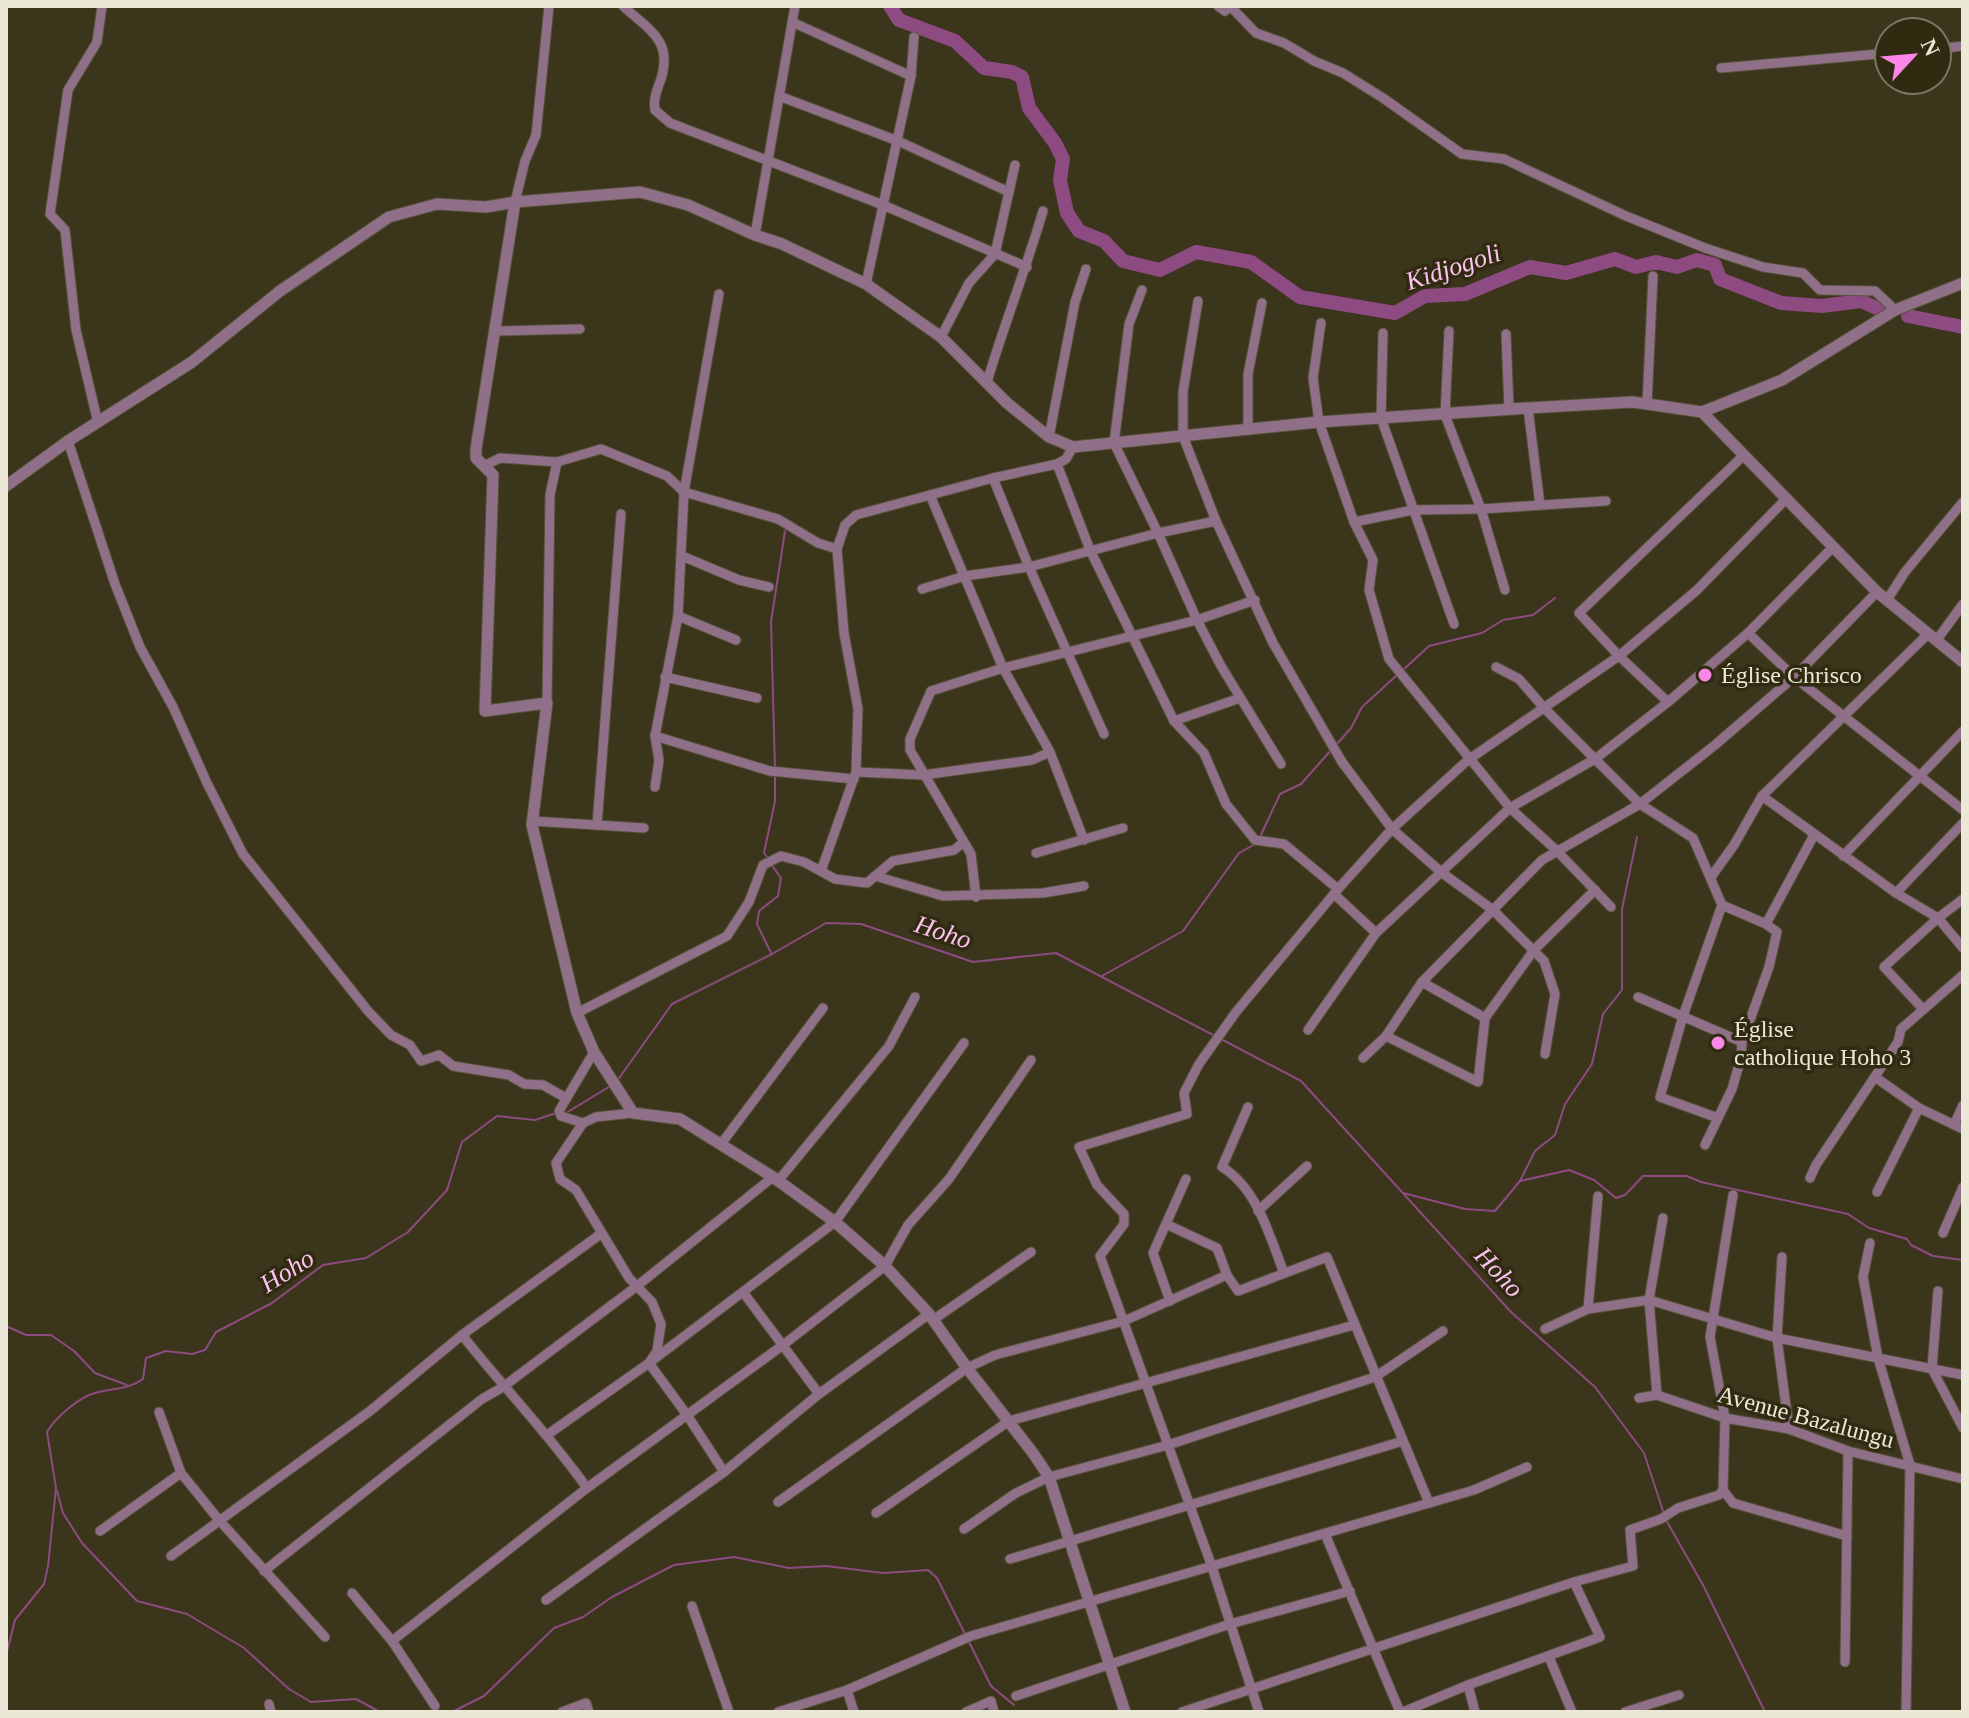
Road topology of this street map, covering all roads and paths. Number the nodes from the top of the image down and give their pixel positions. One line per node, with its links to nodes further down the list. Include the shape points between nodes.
1 (102, 6): 46 (street, via 97,42 68,90 50,214 65,230 76,330)
2 (549, 6): 16 (street, via 536,135)
3 (623, 6): 13 (street, via 660,39 664,50 655,110 670,123)
4 (795, 6): 6 (street)
5 (1218, 6): 30 (street, via 1225,11 1230,6 1260,35 1343,73 1462,154 1504,159 1705,248 1763,267 1803,273 1820,290 1875,291)
6 (792, 22): 10 (street); 11 (street)
7 (914, 37): 10 (street)
8 (1873, 54): 9 (street)
9 (1721, 68)
10 (911, 76): 12 (street)
11 (779, 96): 12 (street); 13 (street)
12 (898, 141): 15 (street); 17 (street)
13 (767, 160): 17 (street); 19 (street)
14 (1015, 165): 15 (street)
15 (1009, 192): 20 (street)
16 (515, 202): 19 (street, via 640,192 688,205); 33 (street); 46 (street, via 486,207 437,204 389,217 280,291 192,362)
17 (883, 205): 20 (street); 25 (street)
18 (1043, 211): 21 (street)
19 (755, 235): 25 (street)
20 (995, 254): 21 (street); 37 (street, via 969,283)
21 (1027, 267): 38 (street)
22 (1086, 269): 49 (street)
23 (1653, 276): 39 (street)
24 (1963, 283): 30 (street)
25 (866, 284): 37 (street)
26 (1142, 290): 51 (street, via 1129,324)
27 (719, 294): 59 (street)
28 (1198, 301): 48 (street, via 1183,392)
29 (1262, 303): 47 (street, via 1248,374)
30 (1895, 310): 42 (street, via 1782,380)
31 (1321, 323): 45 (street, via 1313,378)
32 (580, 329): 33 (street)
33 (496, 331): 56 (street, via 476,449 476,458)
34 (1449, 331): 43 (street)
35 (1383, 333): 44 (street)
36 (1506, 334): 41 (street)
37 (941, 337): 38 (street)
38 (987, 382): 49 (street)
39 (1647, 404): 40 (street); 42 (street)
40 (1528, 408): 41 (street); 64 (street)
41 (1509, 409): 43 (street)
42 (1702, 412): 53 (street)
43 (1445, 415): 44 (street); 65 (street)
44 (1381, 418): 45 (street); 66 (street)
45 (1319, 422): 47 (street); 69 (street)
46 (98, 423): 50 (street)
47 (1248, 430): 48 (street)
48 (1183, 436): 51 (street); 68 (street)
49 (1049, 437): 52 (street)
50 (68, 441): 58 (street); 168 (street, via 140,647 243,854 368,1011 391,1035 410,1045 421,1061 439,1055 453,1066 509,1075)
51 (1114, 443): 52 (street); 70 (street)
52 (1073, 447): 55 (street)
53 (1744, 455): 61 (street); 92 (street, via 1579,613)
54 (557, 462): 56 (street, via 500,458); 59 (street, via 601,449 667,476); 101 (street, via 550,495)
55 (1057, 464): 57 (street); 73 (street)
56 (486, 465): 101 (street, via 493,475 485,711)
57 (993, 478): 60 (street); 75 (street)
58 (6, 486)
59 (684, 492): 72 (street, via 778,519); 74 (street)
60 (930, 495): 72 (street, via 856,515 845,525); 76 (street)
61 (1787, 498): 71 (street); 92 (street, via 1697,590)
62 (1606, 501): 64 (street)
63 (1963, 502): 82 (street)
64 (1540, 505): 65 (street)
65 (1481, 509): 66 (street); 79 (street)
66 (1413, 510): 69 (street); 86 (street)
67 (621, 514): 122 (street)
68 (1216, 521): 70 (street); 81 (street)
69 (1354, 522): 110 (street, via 1373,560 1369,590 1389,659)
70 (1158, 533): 73 (street); 85 (street)
71 (1832, 548): 80 (street); 87 (street)
72 (837, 549): 113 (street, via 858,709)
73 (1090, 550): 75 (street); 88 (street)
74 (682, 556): 77 (street); 84 (street)
75 (1029, 567): 76 (street); 91 (street)
76 (965, 576): 78 (street); 95 (street)
77 (769, 587)
78 (922, 589)
79 (1505, 590)
80 (1877, 592): 82 (street); 97 (street)
81 (1255, 600): 85 (street); 125 (street, via 1273,643 1342,762)
82 (1887, 600): 89 (street)
83 (1963, 604): 89 (street)
84 (678, 616): 90 (street); 96 (street)
85 (1197, 620): 88 (street); 99 (street)
86 (1454, 624)
87 (1748, 633): 97 (street); 100 (street)
88 (1132, 636): 91 (street); 104 (street)
89 (1932, 637): 93 (street); 103 (street)
90 (736, 640)
91 (1068, 654): 95 (street); 106 (street)
92 (1619, 656): 100 (street); 102 (street)
93 (1963, 662)
94 (1496, 667): 102 (street, via 1519,679)
95 (1003, 668): 108 (street); 112 (street, via 931,691 910,739)
96 (665, 677): 98 (street); 107 (street)
97 (1794, 677): 103 (street); 117 (street)
98 (757, 698)
99 (1240, 698): 104 (street); 111 (street)
100 (1668, 702): 109 (street)
101 (547, 703): 120 (street)
102 (1545, 709): 109 (street); 110 (street)
103 (1845, 718): 114 (street); 116 (street)
104 (1174, 721): 138 (street, via 1204,753 1226,804 1258,840 1284,844)
105 (1963, 731): 114 (street)
106 (1104, 734)
107 (655, 736): 113 (street, via 770,771); 115 (street)
108 (1050, 752): 112 (street, via 1032,760); 127 (street)
109 (1595, 759): 117 (street); 118 (street)
110 (1468, 760): 118 (street); 125 (street)
111 (1281, 764)
112 (923, 775): 113 (street); 128 (street)
113 (855, 776): 132 (street)
114 (1921, 776): 119 (street); 131 (street)
115 (655, 787)
116 (1762, 796): 126 (street); 135 (street)
117 (1640, 804): 129 (street); 135 (street, via 1693,838)
118 (1510, 808): 129 (street); 133 (street)
119 (1963, 810)
120 (532, 821): 122 (street); 156 (street)
121 (1963, 823): 139 (street)
122 (597, 825): 123 (street)
123 (644, 828)
124 (1123, 828): 127 (street)
125 (1392, 829): 133 (street); 138 (street)
126 (1814, 835): 131 (street); 146 (street)
127 (1084, 840): 130 (street)
128 (964, 842): 134 (street, via 954,850 893,861); 140 (street, via 971,854)
129 (1556, 850): 137 (street); 144 (street)
130 (1036, 853)
131 (1843, 856): 139 (street)
132 (821, 871): 134 (street, via 835,879 867,883); 156 (street, via 781,856 763,865 749,902 727,936)
133 (1441, 872): 144 (street); 147 (street)
134 (875, 876): 140 (street, via 943,896)
135 (1711, 877): 142 (street)
136 (1084, 886): 140 (street)
137 (1595, 890): 143 (street); 149 (street)
138 (1336, 891): 147 (street); 206 (street, via 1199,1064 1184,1093 1187,1114 1079,1147 1097,1185 1124,1214 1124,1224 1100,1256)
139 (1896, 893): 145 (street)
140 (976, 897)
141 (1963, 899): 145 (street)
142 (1722, 905): 146 (street); 157 (street)
143 (1611, 907)
144 (1493, 910): 149 (street); 151 (street)
145 (1938, 918): 148 (street); 155 (street, via 1884,967)
146 (1766, 924): 161 (street, via 1777,932)
147 (1376, 933): 159 (street)
148 (1963, 948)
149 (1534, 950): 158 (street); 164 (street, via 1544,961 1555,994)
150 (1963, 975): 155 (street)
151 (1422, 982): 158 (street); 160 (street)
152 (915, 997): 180 (street, via 889,1046)
153 (1638, 997): 157 (street)
154 (823, 1008): 176 (street)
155 (1922, 1008): 167 (street, via 1901,1029)
156 (577, 1013): 163 (street)
157 (1683, 1016): 161 (street); 173 (street, via 1660,1097)
158 (1485, 1018): 160 (street, via 1478,1082)
159 (1308, 1030)
160 (1386, 1036): 165 (street)
161 (1742, 1042): 173 (street, via 1732,1089)
162 (964, 1043): 188 (street)
163 (594, 1052): 168 (street); 172 (street)
164 (1545, 1054)
165 (1363, 1058)
166 (1031, 1060): 195 (street, via 949,1179 908,1225)
167 (1875, 1077): 171 (street); 179 (street)
168 (566, 1098): 174 (street, via 560,1114)
169 (1963, 1105): 175 (street)
170 (1248, 1107): 186 (street, via 1222,1167 1236,1175)
171 (1919, 1108): 175 (street); 183 (street)
172 (633, 1113): 174 (street); 176 (street, via 680,1119)
173 (1718, 1118): 177 (street)
174 (583, 1123): 190 (street, via 556,1163 560,1179 576,1190)
175 (1958, 1127)
176 (721, 1144): 180 (street)
177 (1705, 1145)
178 (1307, 1166): 186 (street)
179 (1810, 1178)
180 (776, 1179): 188 (street); 198 (street)
181 (1186, 1179): 189 (street)
182 (1963, 1187): 191 (street)
183 (1877, 1192)
184 (1733, 1195): 205 (street)
185 (1598, 1196): 203 (street)
186 (1258, 1211): 196 (street)
187 (1663, 1218): 201 (street)
188 (835, 1222): 195 (street); 200 (street)
189 (1166, 1224): 197 (street, via 1217,1248); 202 (street, via 1153,1253)
190 (602, 1233): 198 (street); 210 (street)
191 (1943, 1233)
192 (1870, 1243): 213 (street, via 1863,1277)
193 (1031, 1252): 204 (street)
194 (1782, 1257): 211 (street)
195 (885, 1266): 204 (street); 212 (street)
196 (1284, 1273): 197 (street, via 1238,1291); 207 (street, via 1327,1257)
197 (1227, 1275): 202 (street)
198 (637, 1286): 214 (street, via 652,1302 661,1324 657,1351); 220 (street)
199 (1938, 1291): 216 (street)
200 (743, 1292): 212 (street); 214 (street)
201 (1649, 1300): 203 (street); 205 (street); 222 (street)
202 (1170, 1301): 206 (street)
203 (1588, 1309): 208 (street)
204 (931, 1317): 215 (street); 221 (street)
205 (1712, 1318): 211 (street); 226 (street, via 1710,1337)
206 (1124, 1321): 215 (street, via 995,1355); 219 (street)
207 (1354, 1325): 218 (street); 219 (street)
208 (1545, 1329)
209 (1443, 1331): 218 (street)
210 (462, 1335): 220 (street); 246 (street, via 370,1411)
211 (1777, 1338): 213 (street); 229 (street)
212 (783, 1345): 221 (street); 225 (street)
213 (1878, 1358): 216 (street); 234 (street)
214 (649, 1363): 225 (street); 230 (street)
215 (967, 1368): 227 (street); 242 (street)
216 (1932, 1369): 217 (street); 228 (street)
217 (1963, 1375)
218 (1375, 1377): 231 (street); 232 (street)
219 (1146, 1383): 227 (street); 232 (street)
220 (503, 1387): 230 (street); 255 (street)
221 (819, 1394): 236 (street)
222 (1657, 1395): 223 (street, Avenue Bazalungu); 226 (street, Avenue Bazalungu)
223 (1639, 1398)
224 (159, 1412): 237 (street)
225 (687, 1415): 236 (street); 240 (street)
226 (1725, 1418): 229 (street, Avenue Bazalungu); 241 (street)
227 (1009, 1421): 238 (street); 245 (street)
228 (1963, 1428)
229 (1789, 1429): 233 (street, Avenue Bazalungu)
230 (547, 1435): 240 (street)
231 (1403, 1441): 243 (street); 244 (street)
232 (1168, 1445): 238 (street); 244 (street)
233 (1848, 1451): 234 (street, Avenue Bazalungu); 250 (street)
234 (1910, 1465): 239 (street, Avenue Bazalungu); 289 (street)
235 (1527, 1467): 243 (street)
236 (724, 1472): 259 (street)
237 (181, 1473): 246 (street); 248 (street)
238 (1049, 1477): 247 (street); 251 (street)
239 (1963, 1479)
240 (587, 1488): 264 (street)
241 (1723, 1490): 250 (street, via 1733,1503); 256 (street, via 1630,1530 1633,1566)
242 (778, 1502)
243 (1429, 1503): 249 (street)
244 (1190, 1506): 251 (street); 254 (street)
245 (876, 1513)
246 (219, 1520): 252 (street); 255 (street)
247 (964, 1529)
248 (100, 1531)
249 (1325, 1534): 254 (street); 257 (street)
250 (1847, 1536): 267 (street)
251 (1071, 1542): 253 (street); 260 (street)
252 (171, 1556)
253 (1010, 1559)
254 (1212, 1567): 260 (street); 262 (street)
255 (264, 1571): 263 (street)
256 (1574, 1582): 265 (street); 266 (street, via 1600,1637)
257 (1350, 1591): 262 (street); 265 (street)
258 (352, 1593): 264 (street)
259 (546, 1600)
260 (1090, 1600): 268 (street); 271 (street, via 967,1638)
261 (692, 1606): 277 (street)
262 (1230, 1624): 268 (street); 270 (street)
263 (325, 1637)
264 (392, 1641): 274 (street)
265 (1373, 1648): 270 (street); 285 (street)
266 (1549, 1657): 269 (street); 287 (street)
267 (1845, 1662)
268 (1109, 1663): 273 (street); 282 (street)
269 (1468, 1685): 285 (street); 286 (street)
270 (1250, 1689): 283 (street); 284 (street)
271 (847, 1690): 278 (street); 279 (street)
272 (1679, 1695): 288 (street)
273 (1016, 1696)
274 (435, 1706)
275 (562, 1712): 276 (street, via 586,1703)
276 (589, 1712)
277 (729, 1712)
278 (778, 1712)
279 (854, 1712)
280 (966, 1712): 281 (street, via 991,1701)
281 (994, 1712)
282 (1125, 1712)
283 (1182, 1712)
284 (1259, 1712)
285 (1402, 1712)
286 (1475, 1712)
287 (1572, 1712)
288 (1625, 1712)
289 (1908, 1712)

